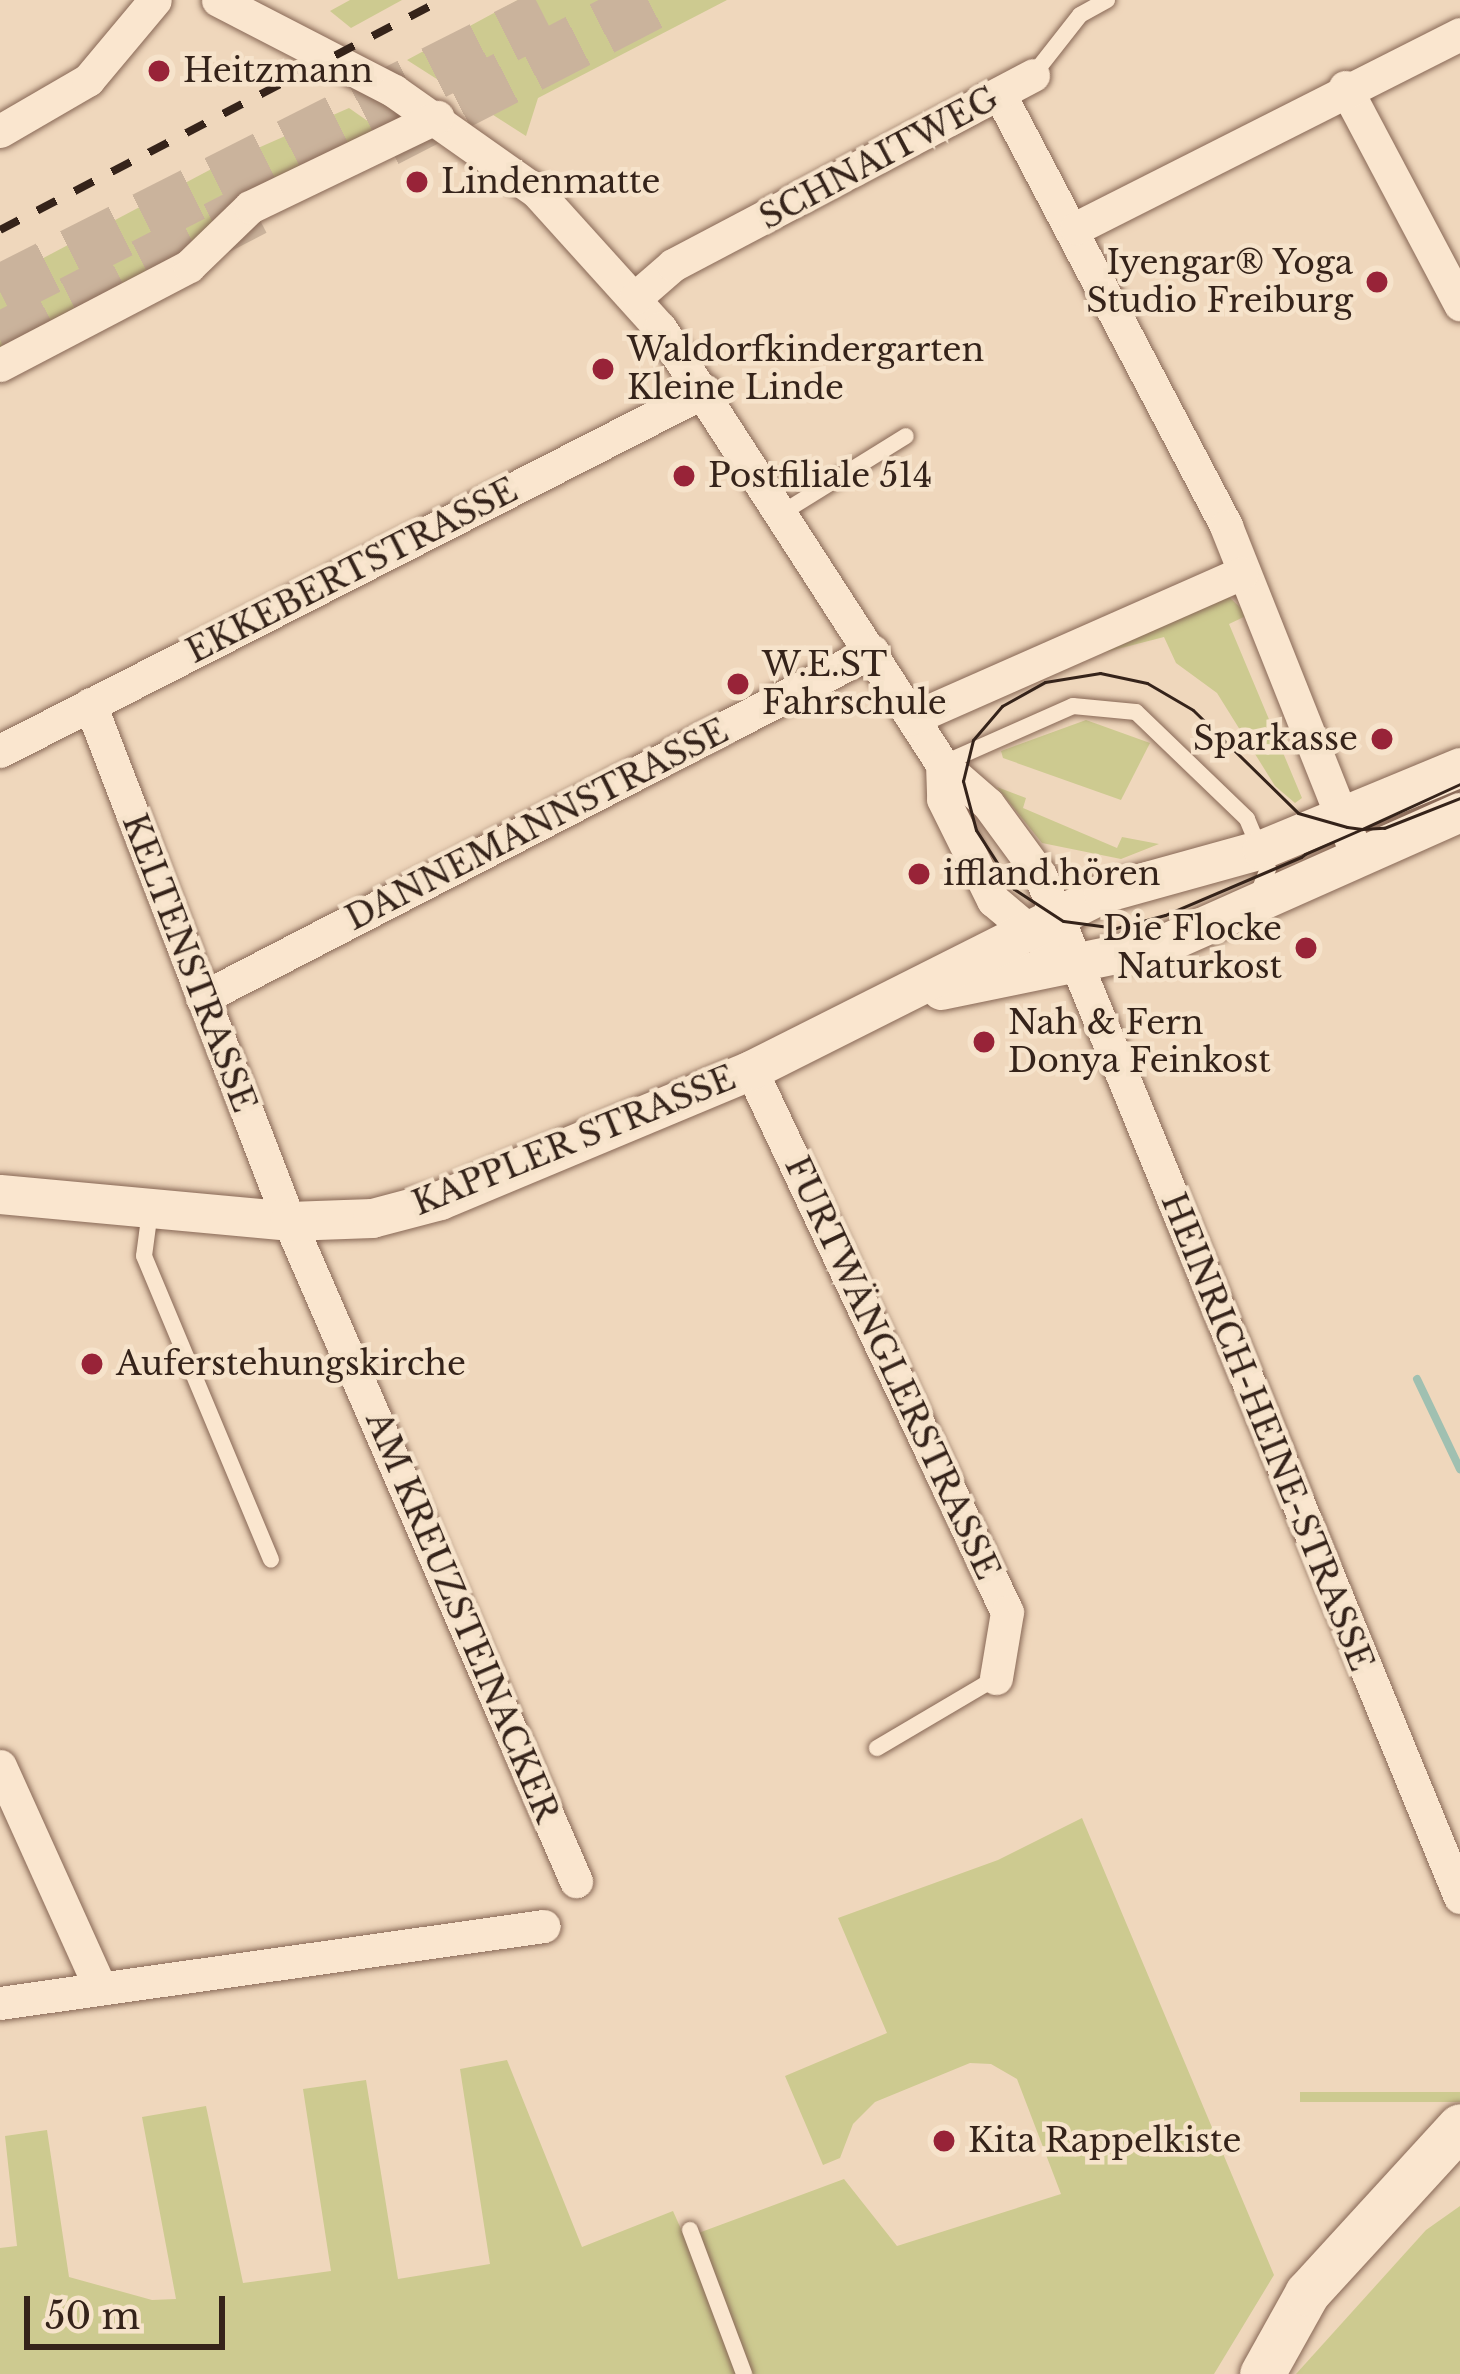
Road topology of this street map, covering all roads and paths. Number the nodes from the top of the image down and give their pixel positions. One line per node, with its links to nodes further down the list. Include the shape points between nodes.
1 (154, 0): 9 (street, via 88,80)
2 (218, 0): 8 (street)
3 (1107, 0): 5 (lane, SCHNAITWEG, via 1079,15)
4 (1460, 34): 6 (street)
5 (1033, 75): 7 (street, SCHNAITWEG)
6 (1345, 87): 10 (street); 12 (street)
7 (1000, 95): 10 (street); 11 (street, SCHNAITWEG, via 674,265)
8 (437, 117): 11 (street, via 536,191); 13 (street, via 250,207 189,266)
9 (0, 131)
10 (1076, 228): 17 (street, via 1217,507)
11 (635, 298): 14 (street)
12 (1460, 304)
13 (0, 365)
14 (705, 392): 16 (street); 19 (street, EKKEBERTSTRASSE)
15 (906, 436): 16 (lane)
16 (784, 511): 18 (street)
17 (1241, 573): 20 (street); 25 (street)
18 (873, 651): 20 (street); 32 (street, DANNEMANNSTRASSE)
19 (90, 704): 21 (street, EKKEBERTSTRASSE); 32 (street, KELTENSTRASSE)
20 (914, 718): 22 (street)
21 (0, 751)
22 (942, 764): 26 (lane, via 1073,706 1118,706 1163,731 1247,819); 29 (street, via 988,804 1040,875); 29 (street, via 943,799 994,900)
23 (1460, 767): 25 (street, KAPPLER STRASSE)
24 (1460, 812): 27 (street, KAPPLER STRASSE)
25 (1342, 817): 26 (street, KAPPLER STRASSE); 27 (street)
26 (1262, 849): 28 (lane, via 1267,876); 29 (street, KAPPLER STRASSE, via 1103,893)
27 (1358, 858): 28 (street, KAPPLER STRASSE)
28 (1252, 905): 30 (street, KAPPLER STRASSE, via 1160,945)
29 (1041, 922): 30 (street); 31 (street, KAPPLER STRASSE)
30 (1079, 966): 31 (street, KAPPLER STRASSE); 42 (street, HEINRICH-HEINE-STRASSE)
31 (917, 992): 33 (street, KAPPLER STRASSE)
32 (202, 998): 36 (street, KELTENSTRASSE)
33 (751, 1070): 36 (street, KAPPLER STRASSE, via 440,1200 372,1218); 38 (street, FURTWÄNGLERSTRASSE, via 1007,1612)
34 (0, 1194): 35 (street, KAPPLER STRASSE)
35 (150, 1211): 36 (street, KAPPLER STRASSE); 37 (lane, via 144,1256)
36 (289, 1221): 41 (street, AM KREUZSTEINACKER)
37 (271, 1560)
38 (996, 1678): 39 (lane, FURTWÄNGLERSTRASSE)
39 (878, 1748)
40 (0, 1766): 44 (street)
41 (576, 1881)
42 (1460, 1897)
43 (544, 1926): 44 (street, via 362,1958 339,1950 243,1971)
44 (100, 1987): 45 (street)
45 (0, 2003)
46 (1460, 2126): 48 (main road)
47 (1460, 2155): 48 (main road)
48 (1420, 2176): 51 (main road, via 1307,2293)
49 (690, 2230): 50 (lane)
50 (745, 2374)
51 (1262, 2374)

